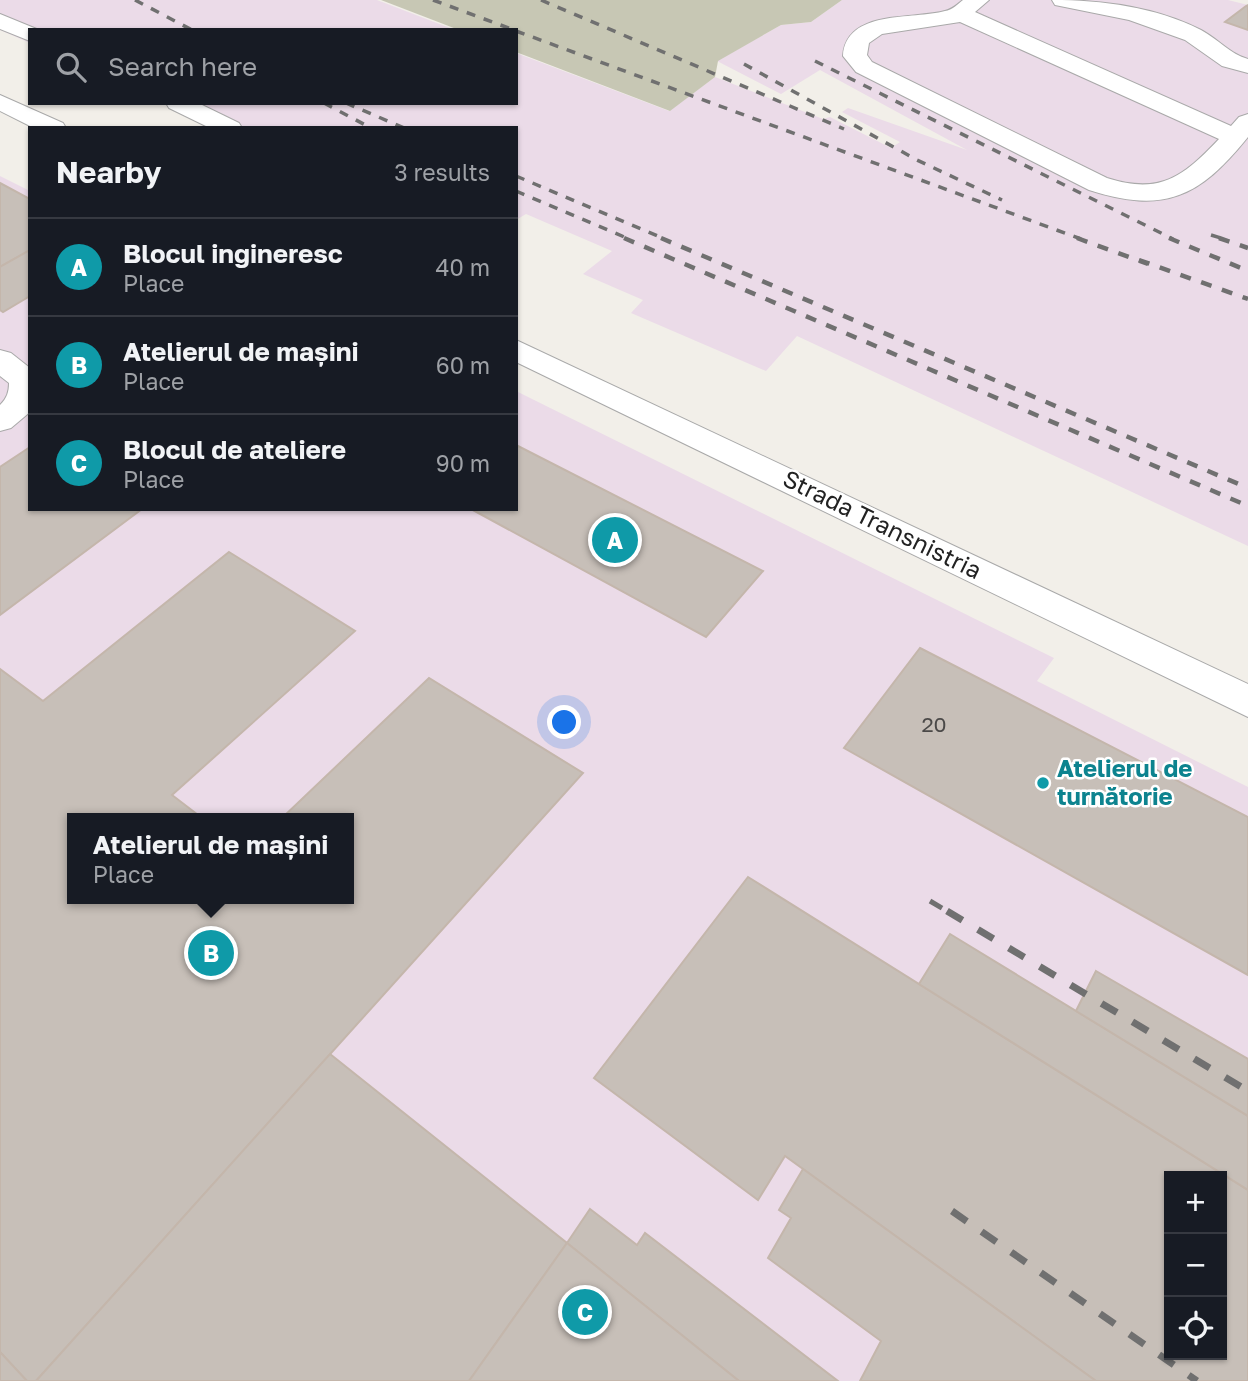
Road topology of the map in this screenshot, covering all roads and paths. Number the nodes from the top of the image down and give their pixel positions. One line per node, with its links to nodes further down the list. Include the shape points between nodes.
1 (1068, 2): 5 (street); 5 (street, via 1101,26 1136,39)
2 (969, 7): 10 (street); 10 (street, via 940,20 876,28 858,43 855,56 864,67 1098,184 1127,194 1161,193 1188,183)
3 (0, 21): 4 (street)
4 (28, 33)
5 (1239, 63)
6 (0, 102): 8 (street)
7 (182, 105): 9 (street)
8 (50, 126)
9 (226, 126)
10 (1241, 129)
11 (518, 351): 14 (street, Strada Transnistria)
12 (0, 360): 13 (street, via 24,379 26,394 18,410)
13 (0, 420)
14 (1248, 701)

